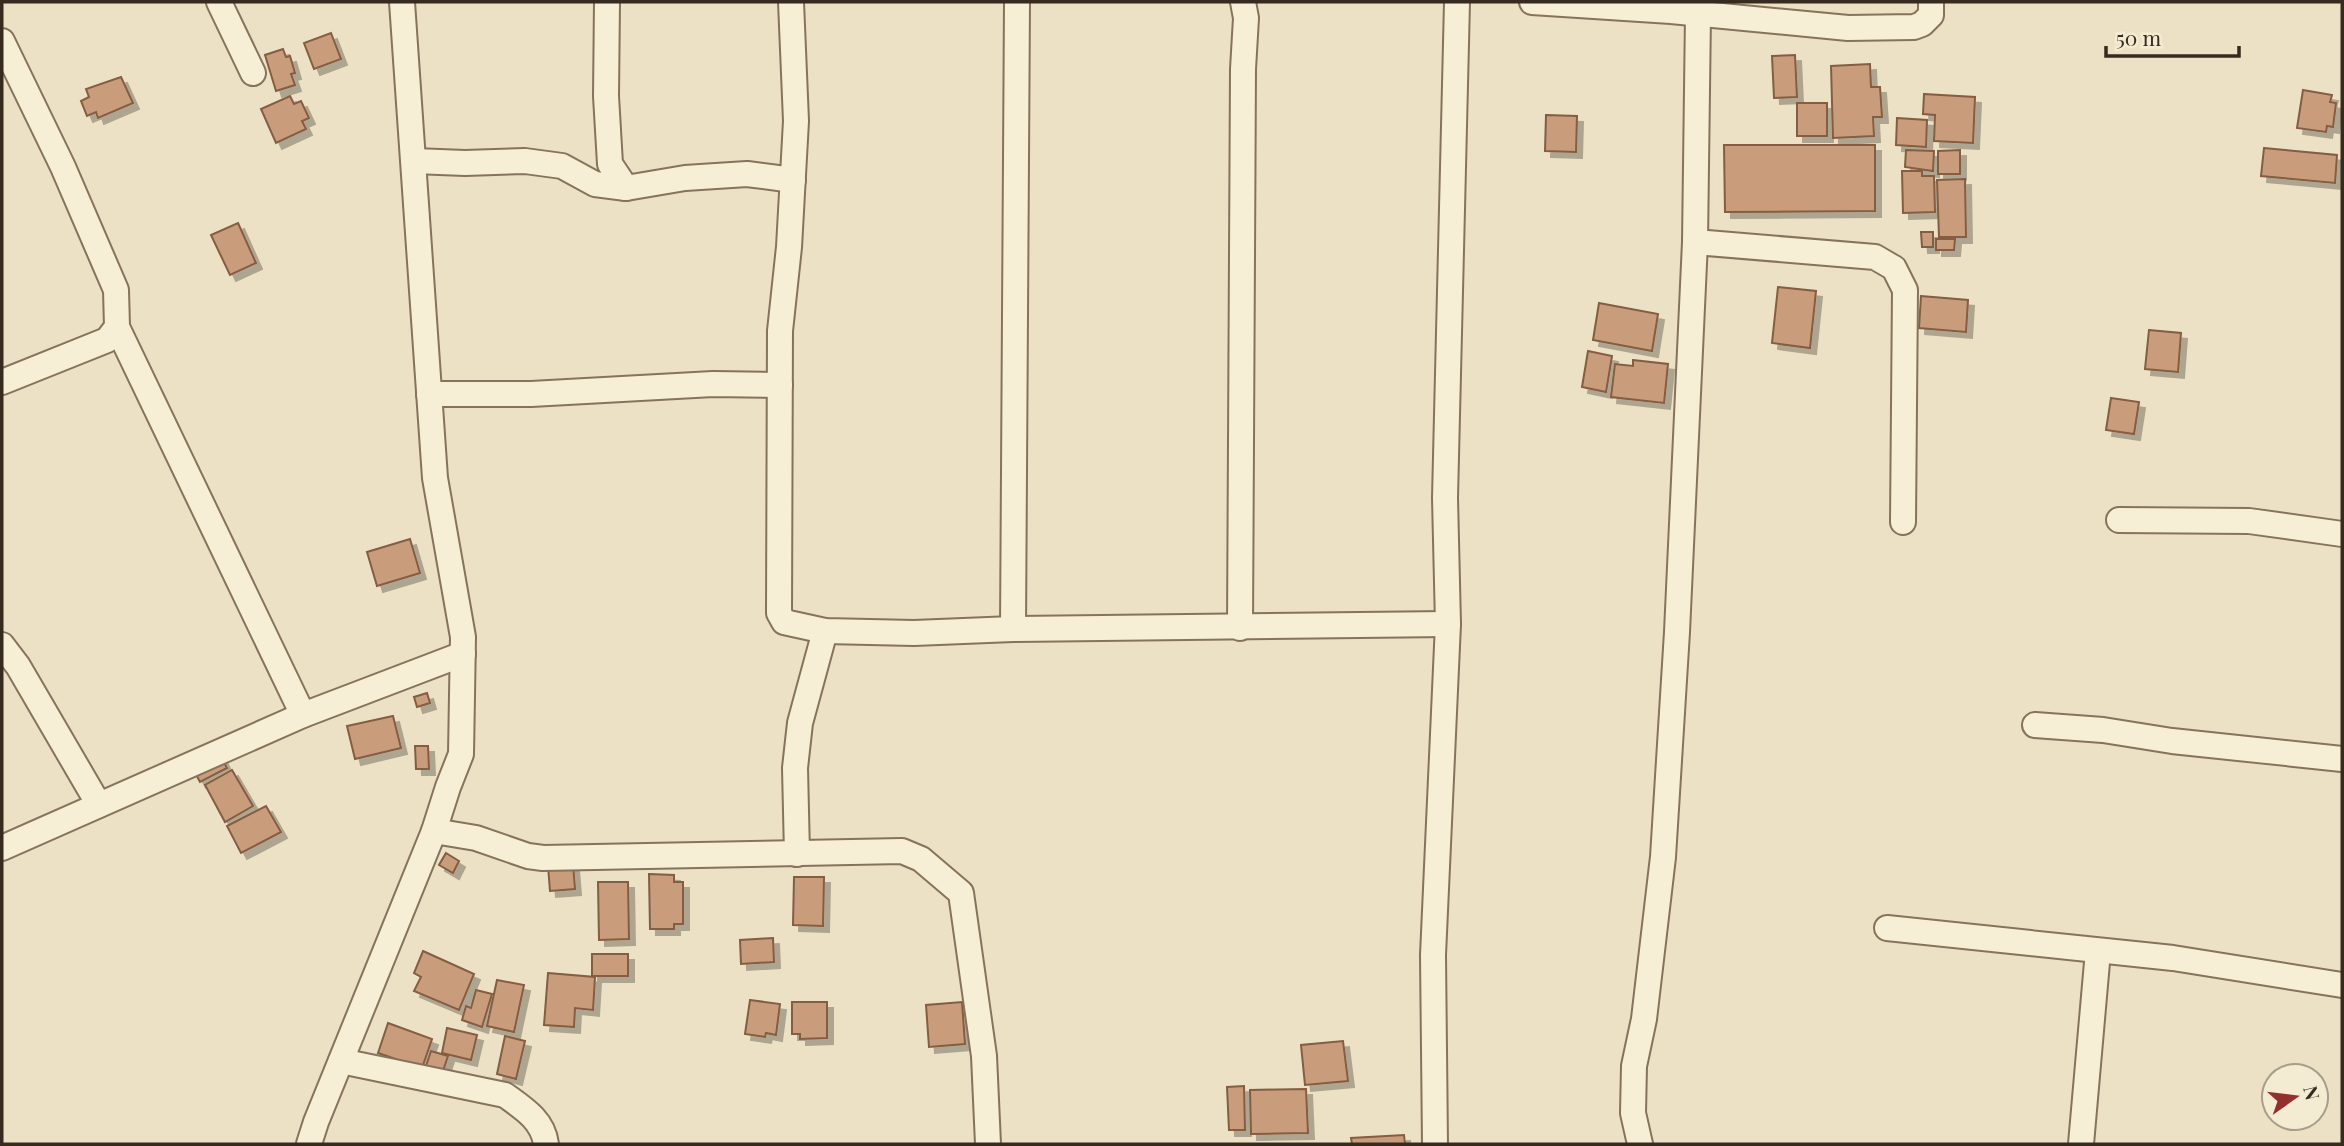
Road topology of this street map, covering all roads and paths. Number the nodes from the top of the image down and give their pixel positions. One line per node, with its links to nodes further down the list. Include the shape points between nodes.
1 (219, 2): 12 (street)
2 (402, 2): 13 (street)
3 (607, 2): 15 (street, via 610,164)
4 (791, 2): 14 (street, via 796,121)
5 (1017, 2): 26 (street)
6 (1243, 2): 25 (street)
7 (1457, 2): 24 (street, via 1445,498)
8 (1532, 2): 10 (street)
9 (1931, 2): 10 (street, via 1931,15 1914,27 1848,28)
10 (1698, 14): 16 (street)
11 (2, 41): 17 (street, via 116,290)
12 (253, 73)
13 (414, 161): 15 (street, via 525,161 562,166 595,184); 20 (street)
14 (793, 180): 15 (street, via 747,174); 19 (street)
15 (626, 188)
16 (1695, 242): 22 (street, via 1875,257 1894,268 1905,290); 45 (street, via 1663,857 1644,1019 1633,1066 1633,1114)
17 (117, 327): 18 (street, via 107,340); 30 (street)
18 (2, 382)
19 (780, 385): 20 (street); 27 (street, via 779,613 784,622)
20 (429, 394): 29 (street, via 435,478)
21 (2119, 520): 23 (street, via 2249,521)
22 (1903, 522)
23 (2342, 534)
24 (1448, 624): 25 (street); 44 (street, via 1433,955)
25 (1240, 628): 26 (street)
26 (1013, 629): 27 (street)
27 (825, 631): 36 (street, via 800,723 795,768)
28 (2, 645): 33 (street)
29 (463, 654): 30 (street); 34 (street, via 461,754)
30 (303, 715): 33 (street)
31 (2035, 725): 32 (street)
32 (2342, 759)
33 (99, 805): 35 (street)
34 (434, 831): 36 (street, via 542,858); 40 (street)
35 (2, 848)
36 (797, 853): 43 (street, via 902,851 921,859 961,893 984,1056)
37 (1887, 929): 38 (street)
38 (2098, 951): 39 (street); 46 (street)
39 (2342, 985)
40 (341, 1061): 41 (street); 42 (street, via 505,1095 545,1132)
41 (309, 1144)
42 (546, 1144)
43 (988, 1144)
44 (1435, 1144)
45 (1640, 1144)
46 (2081, 1144)

